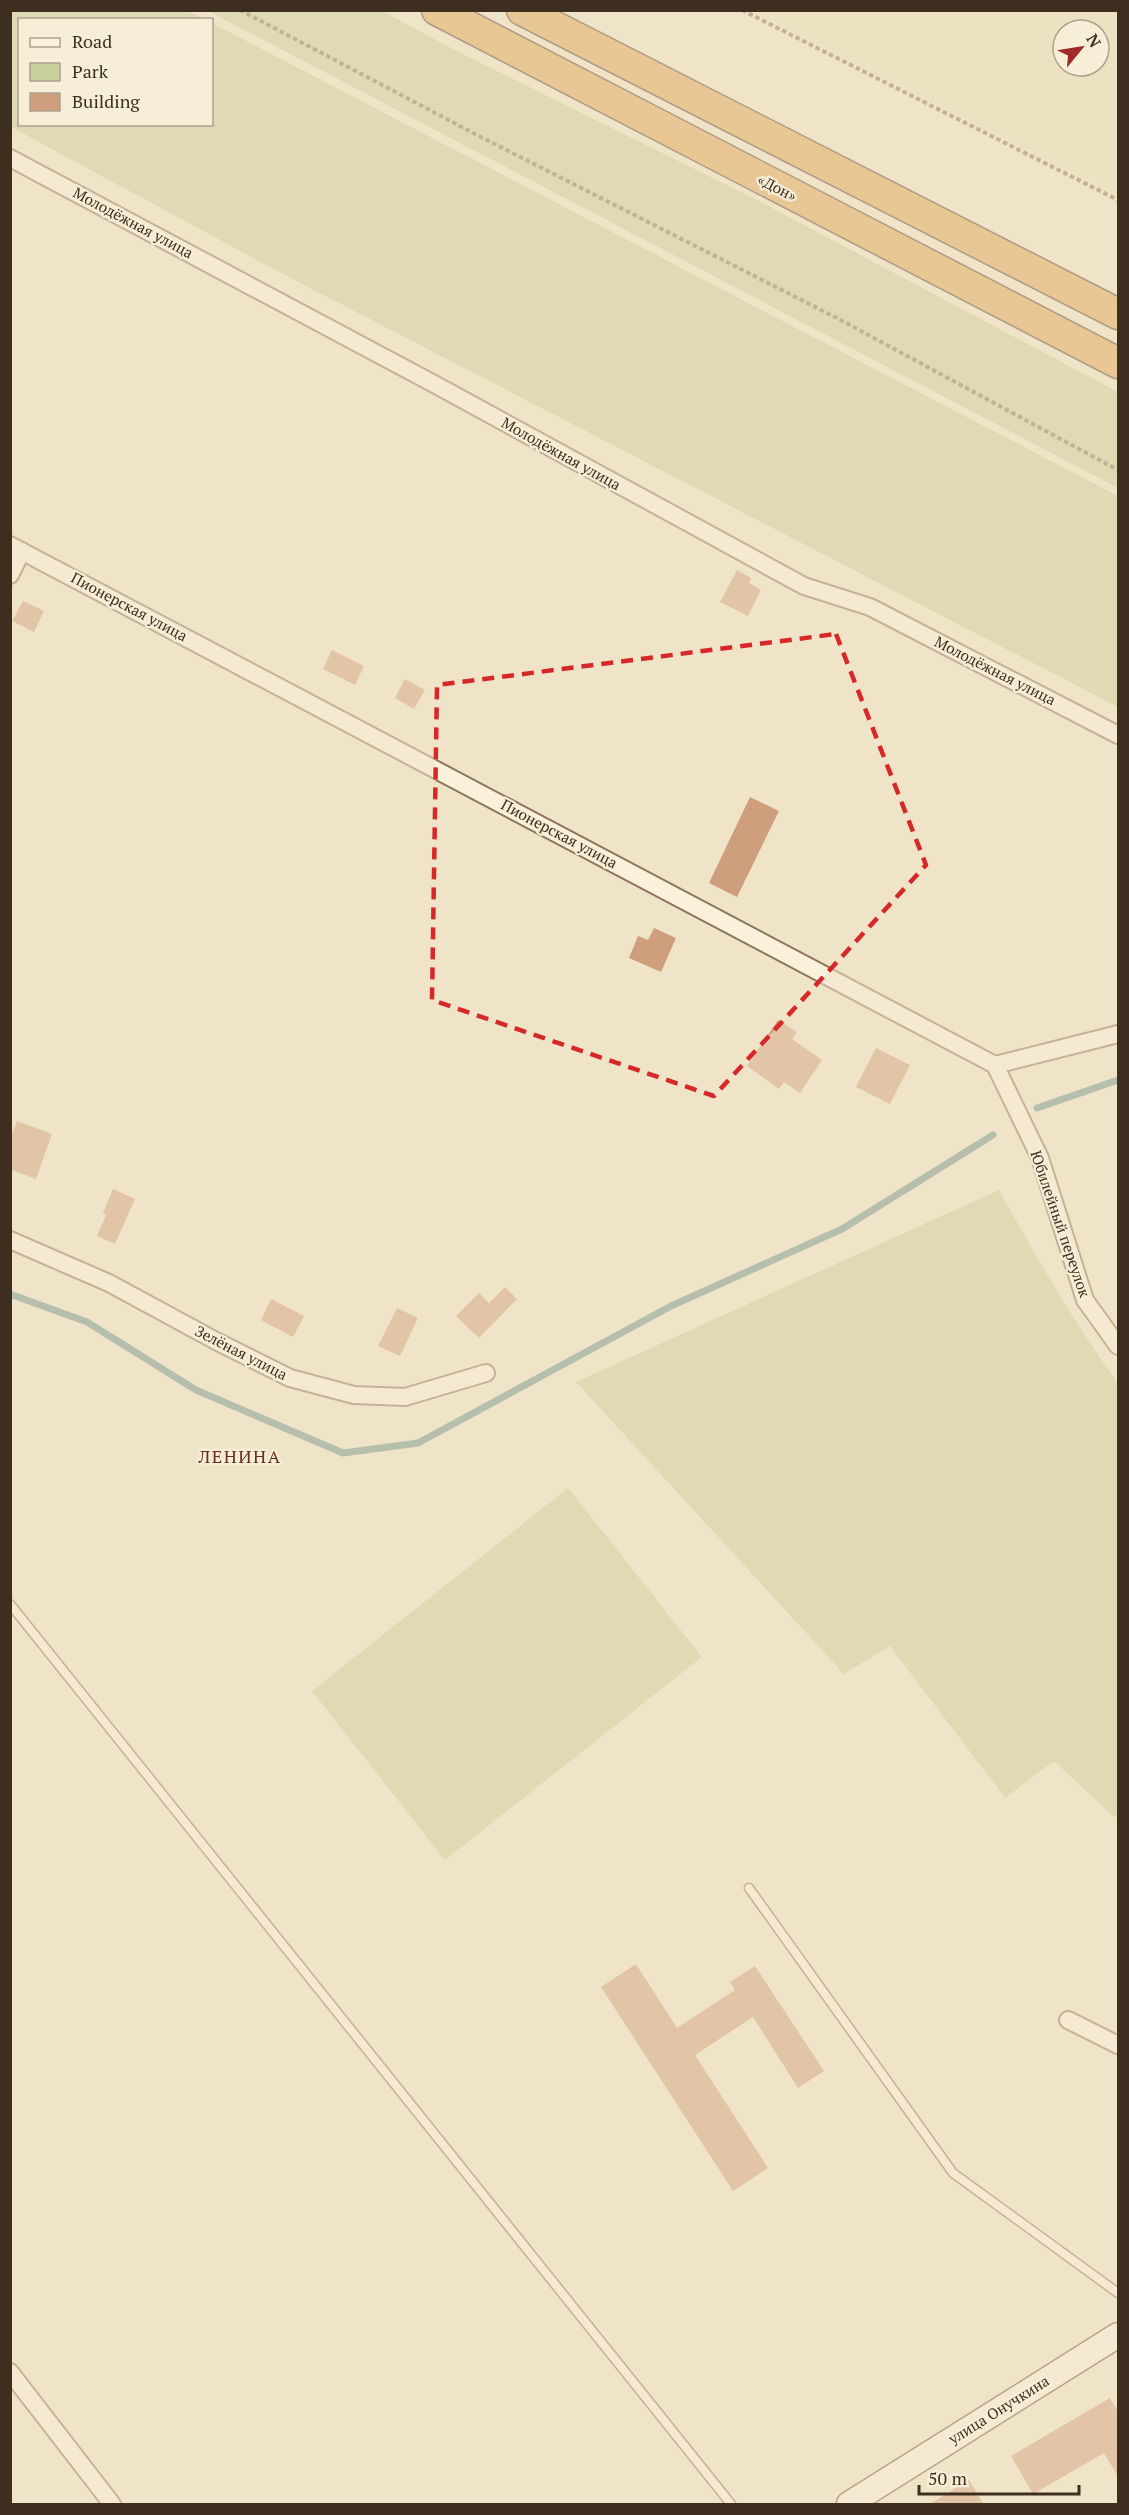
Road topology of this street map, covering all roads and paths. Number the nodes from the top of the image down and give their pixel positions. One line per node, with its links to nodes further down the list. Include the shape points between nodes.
1 (240, 10): 9 (path, via 837,318)
2 (437, 10): 8 (highway, «Дон»)
3 (522, 10): 7 (highway)
4 (742, 10): 6 (path)
5 (10, 158): 12 (street, Молодёжная улица, via 804,586 870,607)
6 (1119, 200)
7 (1119, 314)
8 (1119, 363)
9 (1119, 470)
10 (16, 548): 11 (street); 14 (street, Пионерская улица)
11 (10, 575)
12 (1119, 735)
13 (1119, 1034): 14 (street)
14 (995, 1065): 16 (street, Юбилейный переулок, via 1040,1158 1084,1300)
15 (10, 1239): 17 (street, Зелёная улица, via 109,1283 290,1378 354,1395 405,1397)
16 (1119, 1346)
17 (486, 1373)
18 (10, 1604): 26 (lane)
19 (749, 1888): 22 (lane, via 953,2173)
20 (1068, 2020): 21 (street)
21 (1119, 2044)
22 (1119, 2293)
23 (1119, 2335): 27 (street, улица Онучкина)
24 (10, 2372): 25 (street)
25 (112, 2505)
26 (731, 2505)
27 (849, 2505)

